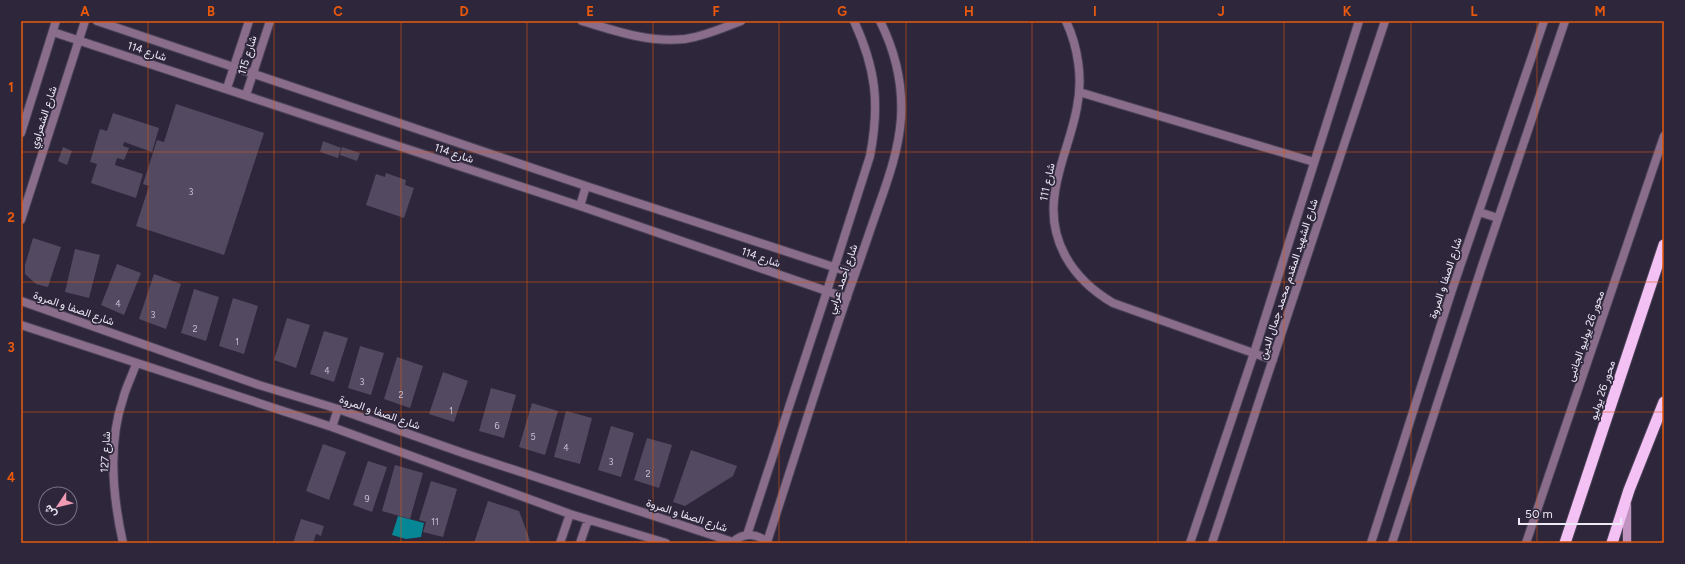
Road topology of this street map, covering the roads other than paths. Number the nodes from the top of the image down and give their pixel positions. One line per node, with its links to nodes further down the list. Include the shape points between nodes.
1 (56, 21): 15 (street, شارع الشعراوي)
2 (85, 21): 16 (street, شارع الشعراوي)
3 (97, 21): 17 (street, شارع 114)
4 (249, 21): 17 (street, شارع 115)
5 (270, 21): 18 (street, شارع 115)
6 (582, 21): 7 (street, via 641,38 663,40 686,39)
7 (741, 21)
8 (854, 21): 31 (street, شارع أحمد عرابي, via 872,67 875,126 870,156)
9 (880, 21): 32 (street, شارع أحمد عرابي, via 896,65 901,117 892,168)
10 (1066, 21): 20 (street, شارع 111, via 1076,50)
11 (1359, 21): 24 (street, شارع الشهيد المقدم محمد جمال الدين)
12 (1385, 21): 38 (street, شارع الشهيد المقدم محمد جمال الدين)
13 (1544, 21): 27 (street, شارع الصفا و المروة)
14 (1565, 21): 28 (street)
15 (53, 32): 16 (street, شارع 114); 22 (street, شارع الشعراوي)
16 (79, 40): 19 (street, شارع 114); 29 (street, شارع الشعراوي)
17 (233, 66): 18 (street, شارع 114); 19 (street, شارع 115)
18 (253, 73): 21 (street, شارع 115); 25 (street, شارع 114)
19 (227, 88): 21 (street, شارع 114)
20 (1079, 92): 24 (street); 37 (street, شارع 111, via 1075,119 1053,208 1058,241 1074,271 1098,294 1112,302)
21 (246, 95): 26 (street, شارع 114)
22 (21, 133)
23 (1664, 136): 57 (street, محور 26 يوليو الجانبى)
24 (1314, 162): 37 (street, شارع الشهيد المقدم محمد جمال الدين)
25 (586, 186): 26 (street); 31 (street, شارع 114)
26 (580, 206): 33 (street, شارع 114)
27 (1479, 212): 28 (street); 55 (street, شارع الصفا و المروة)
28 (1498, 218): 56 (street)
29 (21, 220)
30 (1664, 245): 58 (highway, محور 26 يوليو)
31 (835, 267): 32 (street, شارع 114); 33 (street, شارع أحمد عرابي)
32 (855, 274): 34 (street, شارع أحمد عرابي)
33 (828, 291): 34 (street, شارع 114); 46 (street, شارع أحمد عرابي)
34 (847, 298): 48 (street, شارع أحمد عرابي)
35 (21, 301): 41 (street, شارع الصفا و المروة, via 260,385)
36 (21, 325): 39 (street)
37 (1254, 353): 38 (street, شارع 111); 53 (street, شارع الشهيد المقدم محمد جمال الدين)
38 (1273, 360): 54 (street, شارع الشهيد المقدم محمد جمال الدين)
39 (136, 364): 42 (street); 49 (street, شارع 127, via 122,400 116,431 115,493)
40 (1664, 402): 43 (highway)
41 (338, 409): 42 (street); 47 (street, شارع الصفا و المروة)
42 (332, 427): 44 (street)
43 (1629, 490): 59 (highway); 60 (main road, via 1626,515)
44 (570, 514): 45 (street); 50 (street)
45 (588, 520): 51 (street); 52 (street)
46 (747, 535): 47 (street); 48 (street, via 761,537)
47 (733, 542)
48 (767, 542)
49 (123, 543)
50 (560, 543)
51 (580, 543)
52 (666, 543)
53 (1190, 543)
54 (1212, 543)
55 (1371, 543)
56 (1392, 543)
57 (1526, 543)
58 (1565, 543)
59 (1612, 543)
60 (1627, 543)

